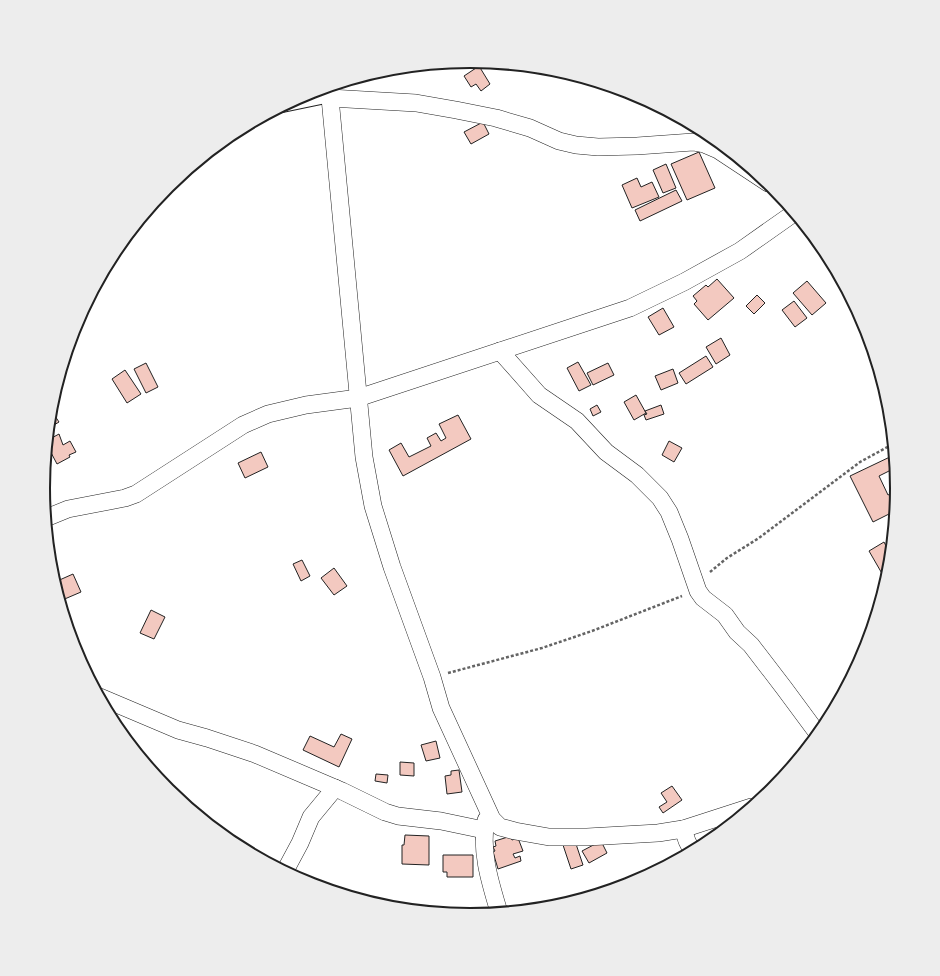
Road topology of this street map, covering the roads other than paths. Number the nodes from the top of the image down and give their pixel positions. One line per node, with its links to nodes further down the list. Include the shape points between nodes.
1 (328, 92): 6 (street)
2 (329, 92): 3 (street, via 416,103 496,118 576,145 598,147 693,142 704,144)
3 (728, 157)
4 (790, 216): 5 (street, via 740,251 630,308)
5 (500, 351): 6 (street); 9 (street, via 539,395 577,421 606,452 637,475 660,498 669,512 696,586 704,598 725,616 751,645)
6 (358, 398): 7 (street, via 306,405 268,414 243,424 136,494 68,509); 11 (street, via 364,457 373,506 392,567 441,708)
7 (51, 516)
8 (107, 700): 10 (street, via 178,730 255,754)
9 (814, 728)
10 (335, 788): 14 (street, via 398,816); 16 (street, via 311,817)
11 (487, 812): 13 (street, via 500,827 549,837 642,834); 14 (street)
12 (738, 812): 13 (street)
13 (683, 829): 15 (street)
14 (484, 830): 17 (street, via 485,857)
15 (690, 846)
16 (287, 866)
17 (499, 907)

